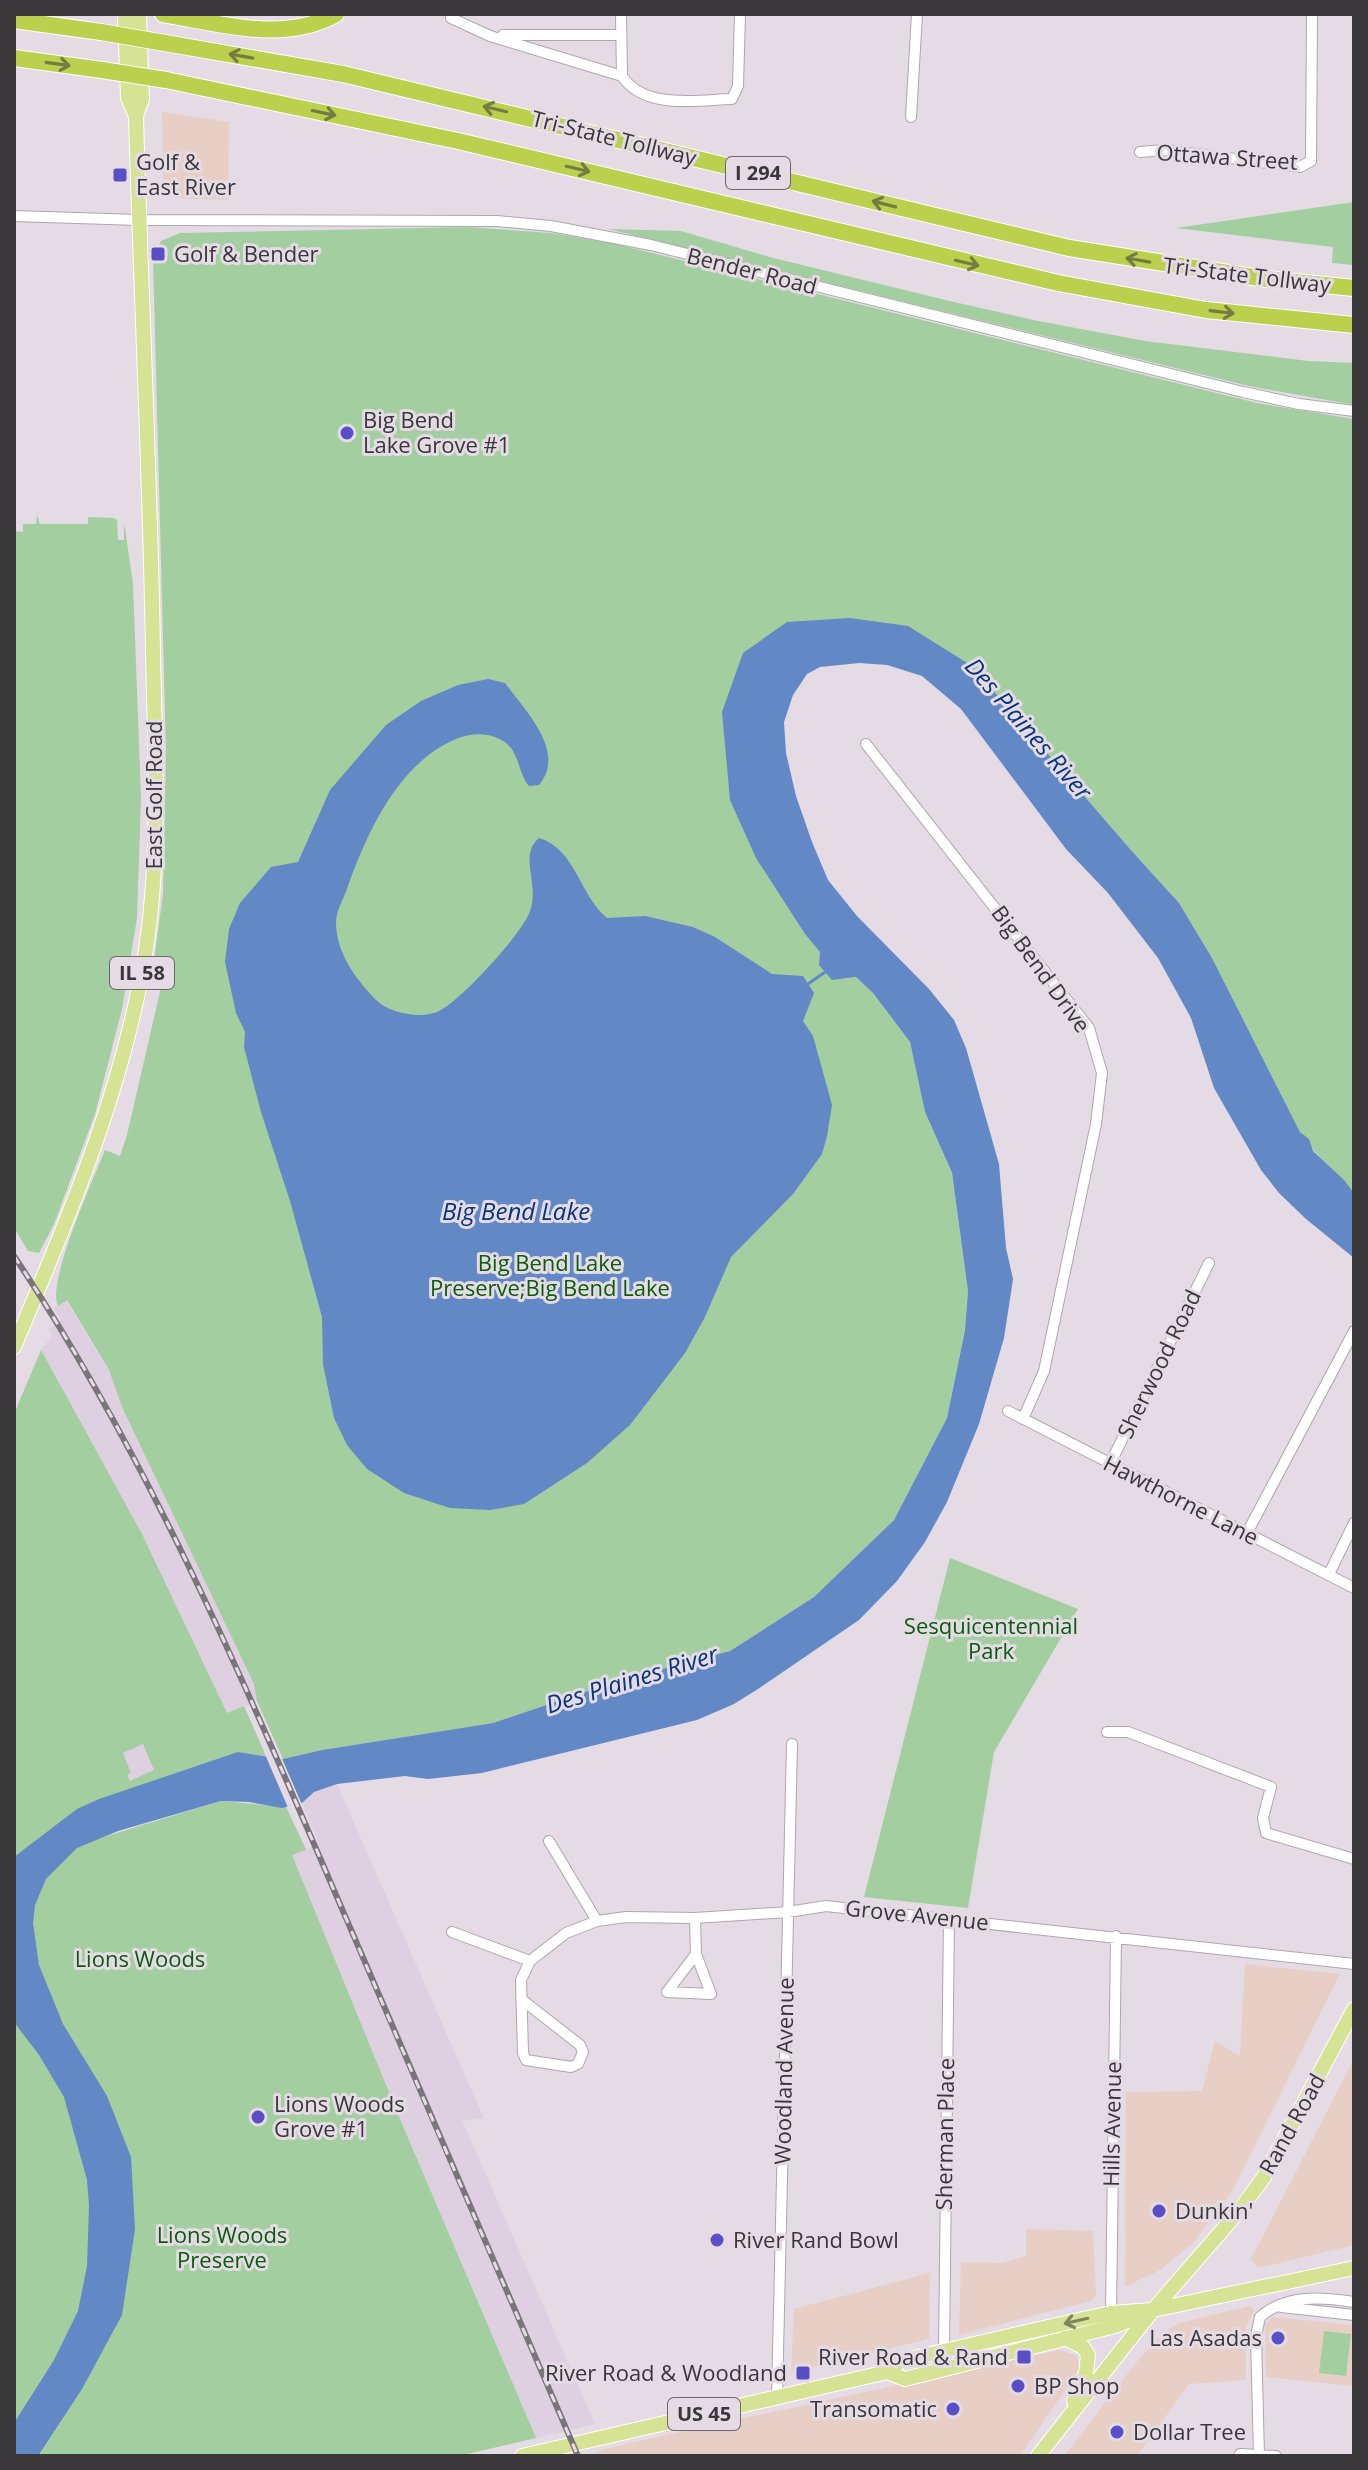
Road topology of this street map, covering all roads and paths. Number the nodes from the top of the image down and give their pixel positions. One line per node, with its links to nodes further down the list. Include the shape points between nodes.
1 (125, 14): 15 (main road, IL 58, via 128,98)
2 (139, 14): 15 (main road, IL 58, via 142,99)
3 (163, 14): 4 (highway, via 287,30)
4 (336, 14)
5 (451, 14): 12 (street)
6 (621, 14): 11 (street)
7 (740, 14): 14 (street, via 738,86 732,99 666,100 630,88)
8 (917, 14): 16 (street)
9 (1312, 14): 17 (street, Ottawa Street, via 1311,161 1300,167 1165,150)
10 (14, 20): 20 (highway, Tri-State Tollway / I 294, one-way to 10, bridge, via 1069,248 343,74)
11 (621, 35): 12 (street); 14 (street)
12 (490, 36): 14 (street)
13 (14, 58): 21 (highway, Tri-State Tollway / I 294, one-way to 21, bridge, via 166,80 458,141 1058,283 1206,310)
14 (622, 76)
15 (136, 116): 19 (main road, IL 58)
16 (911, 117)
17 (1140, 152)
18 (14, 216): 19 (street, Bender Road)
19 (139, 220): 22 (street, Bender Road, via 497,221 551,226 651,245 1243,392); 26 (main road, East Golf Road / IL 58, via 151,545 156,817 152,907 107,1114)
20 (1354, 288)
21 (1354, 325)
22 (1354, 411)
23 (866, 744): 28 (street, Big Bend Drive, via 1089,1028 1102,1073 1044,1371)
24 (1209, 1263): 29 (street, Sherwood Road)
25 (1354, 1331): 31 (street)
26 (14, 1347)
27 (1008, 1411): 28 (street, Hawthorne Lane)
28 (1023, 1419): 29 (street, Hawthorne Lane)
29 (1110, 1464): 31 (street, Hawthorne Lane)
30 (1354, 1523): 32 (street)
31 (1247, 1533): 32 (street, Hawthorne Lane)
32 (1329, 1574): 33 (street, Hawthorne Lane)
33 (1354, 1588)
34 (1107, 1732): 37 (street, via 1128,1732 1271,1787 1263,1818 1266,1833)
35 (792, 1744): 38 (street, Woodland Avenue)
36 (549, 1841): 41 (street)
37 (1354, 1859)
38 (788, 1912): 39 (street, Grove Avenue); 40 (street, Grove Avenue, via 826,1906); 58 (street, Woodland Avenue)
39 (695, 1918): 41 (street, Grove Avenue); 44 (street)
40 (949, 1918): 43 (street, Grove Avenue); 56 (street, Sherman Place)
41 (597, 1921): 45 (street, Grove Avenue, via 566,1933)
42 (452, 1932): 45 (street)
43 (1116, 1936): 46 (street, Grove Avenue); 53 (street, Hills Avenue)
44 (696, 1954): 44 (street, via 711,1994 667,1992 674,1983)
45 (530, 1961): 47 (street, via 521,1980)
46 (1354, 1964)
47 (521, 1999): 47 (street, via 580,2045 578,2064 526,2060)
48 (1354, 2009): 52 (main road, Rand Road, via 1264,2177)
49 (1354, 2268): 52 (main road)
50 (1354, 2302): 51 (street, via 1308,2298)
51 (1275, 2307): 54 (street); 60 (street, via 1256,2326)
52 (1153, 2310): 53 (main road, US 45); 55 (main road, US 45); 59 (main road, Rand Road)
53 (1111, 2313): 56 (main road, US 45, one-way to 56)
54 (1354, 2315)
55 (1064, 2338): 57 (main road, US 45, via 905,2379); 59 (main road, via 1083,2347 1089,2360)
56 (944, 2350): 57 (main road, US 45, via 901,2361)
57 (887, 2372): 58 (main road, US 45)
58 (777, 2397): 61 (main road, US 45)
59 (1065, 2422): 62 (main road, Rand Road)
60 (1259, 2455): 63 (street); 64 (street)
61 (522, 2456)
62 (1038, 2456)
63 (1239, 2456)
64 (1276, 2456)

